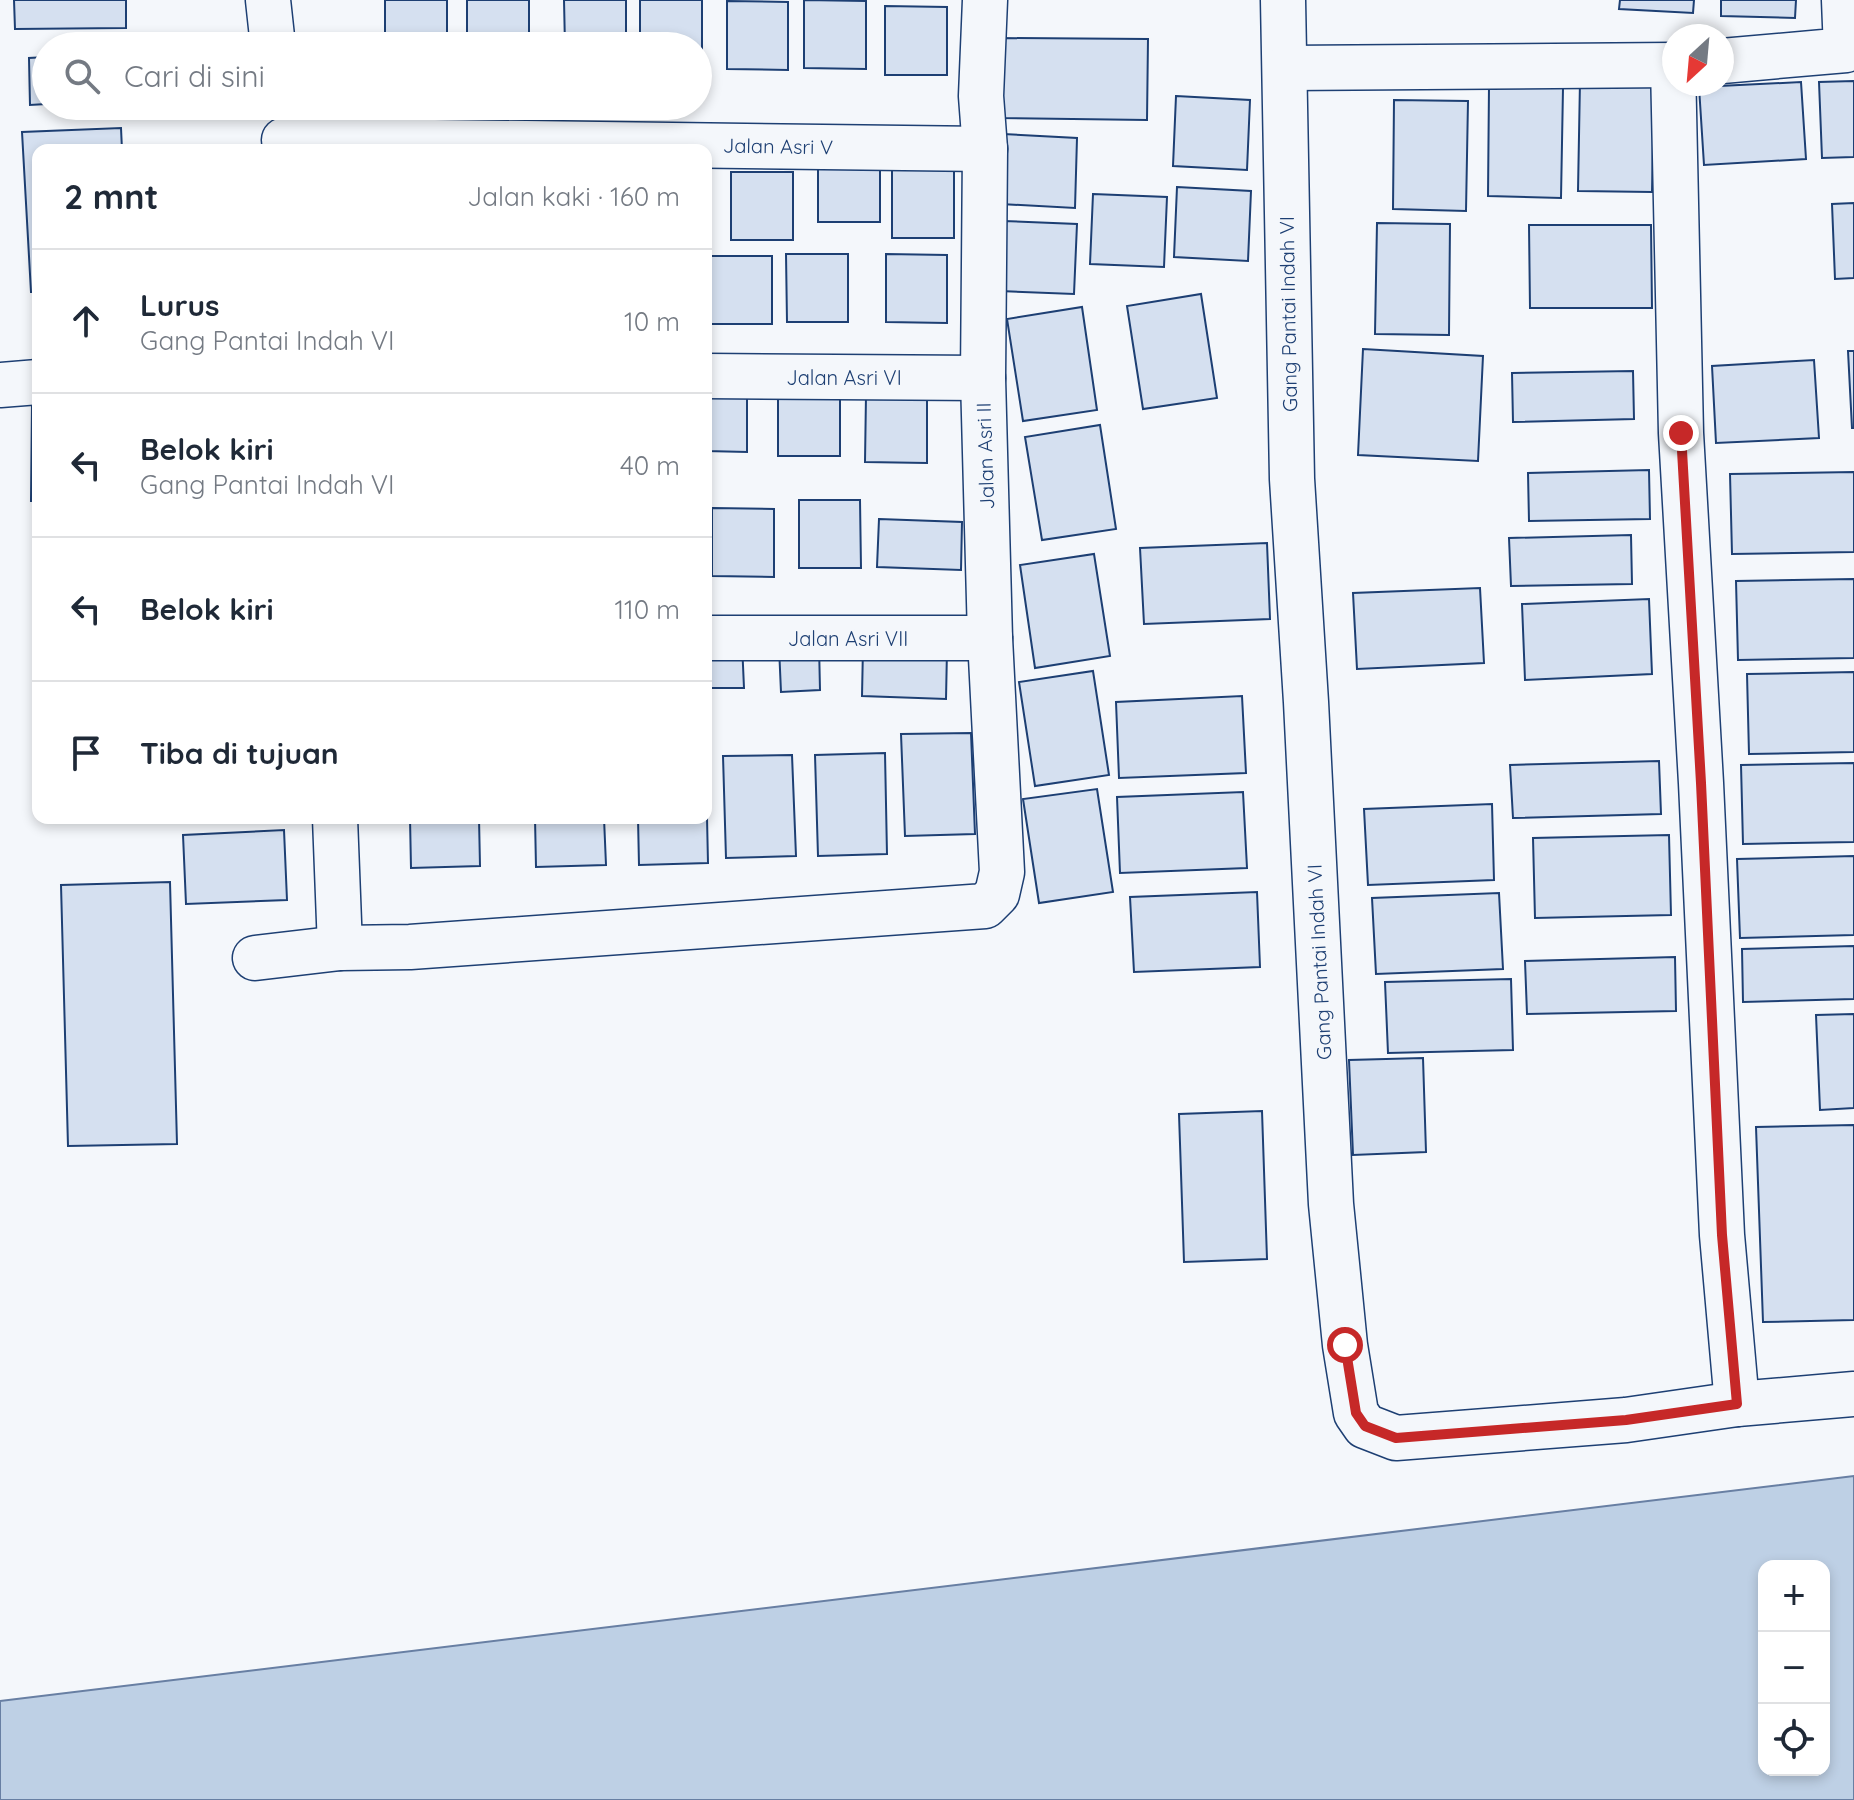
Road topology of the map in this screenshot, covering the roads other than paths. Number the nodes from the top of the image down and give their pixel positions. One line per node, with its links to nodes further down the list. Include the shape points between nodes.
1 (268, 0): 5 (street)
2 (985, 0): 11 (street, Jalan Asri II)
3 (1283, 0): 8 (street, Gang Pantai Indah VI)
4 (1844, 0): 6 (street, via 1846,50)
5 (271, 32)
6 (1734, 60)
7 (1662, 65): 8 (street)
8 (1286, 68): 22 (street, Gang Pantai Indah VI, via 1292,479 1331,1204 1356,1413 1365,1426 1396,1438 1626,1420)
9 (1675, 96): 22 (street, via 1681,433 1722,1235)
10 (283, 132): 11 (street, Jalan Asri V)
11 (985, 149): 13 (street, Jalan Asri II)
12 (712, 376): 13 (street, Jalan Asri VI)
13 (983, 378): 17 (street, Jalan Asri II)
14 (32, 382): 15 (street)
15 (0, 385)
16 (712, 638): 17 (street, Jalan Asri VII)
17 (990, 638): 19 (street, Jalan Asri II, via 1002,872 997,894 985,906)
18 (335, 824): 19 (street)
19 (340, 948): 20 (street)
20 (255, 958)
21 (1854, 1394): 22 (street, Gang Pantai Indah VI)
22 (1737, 1404)

